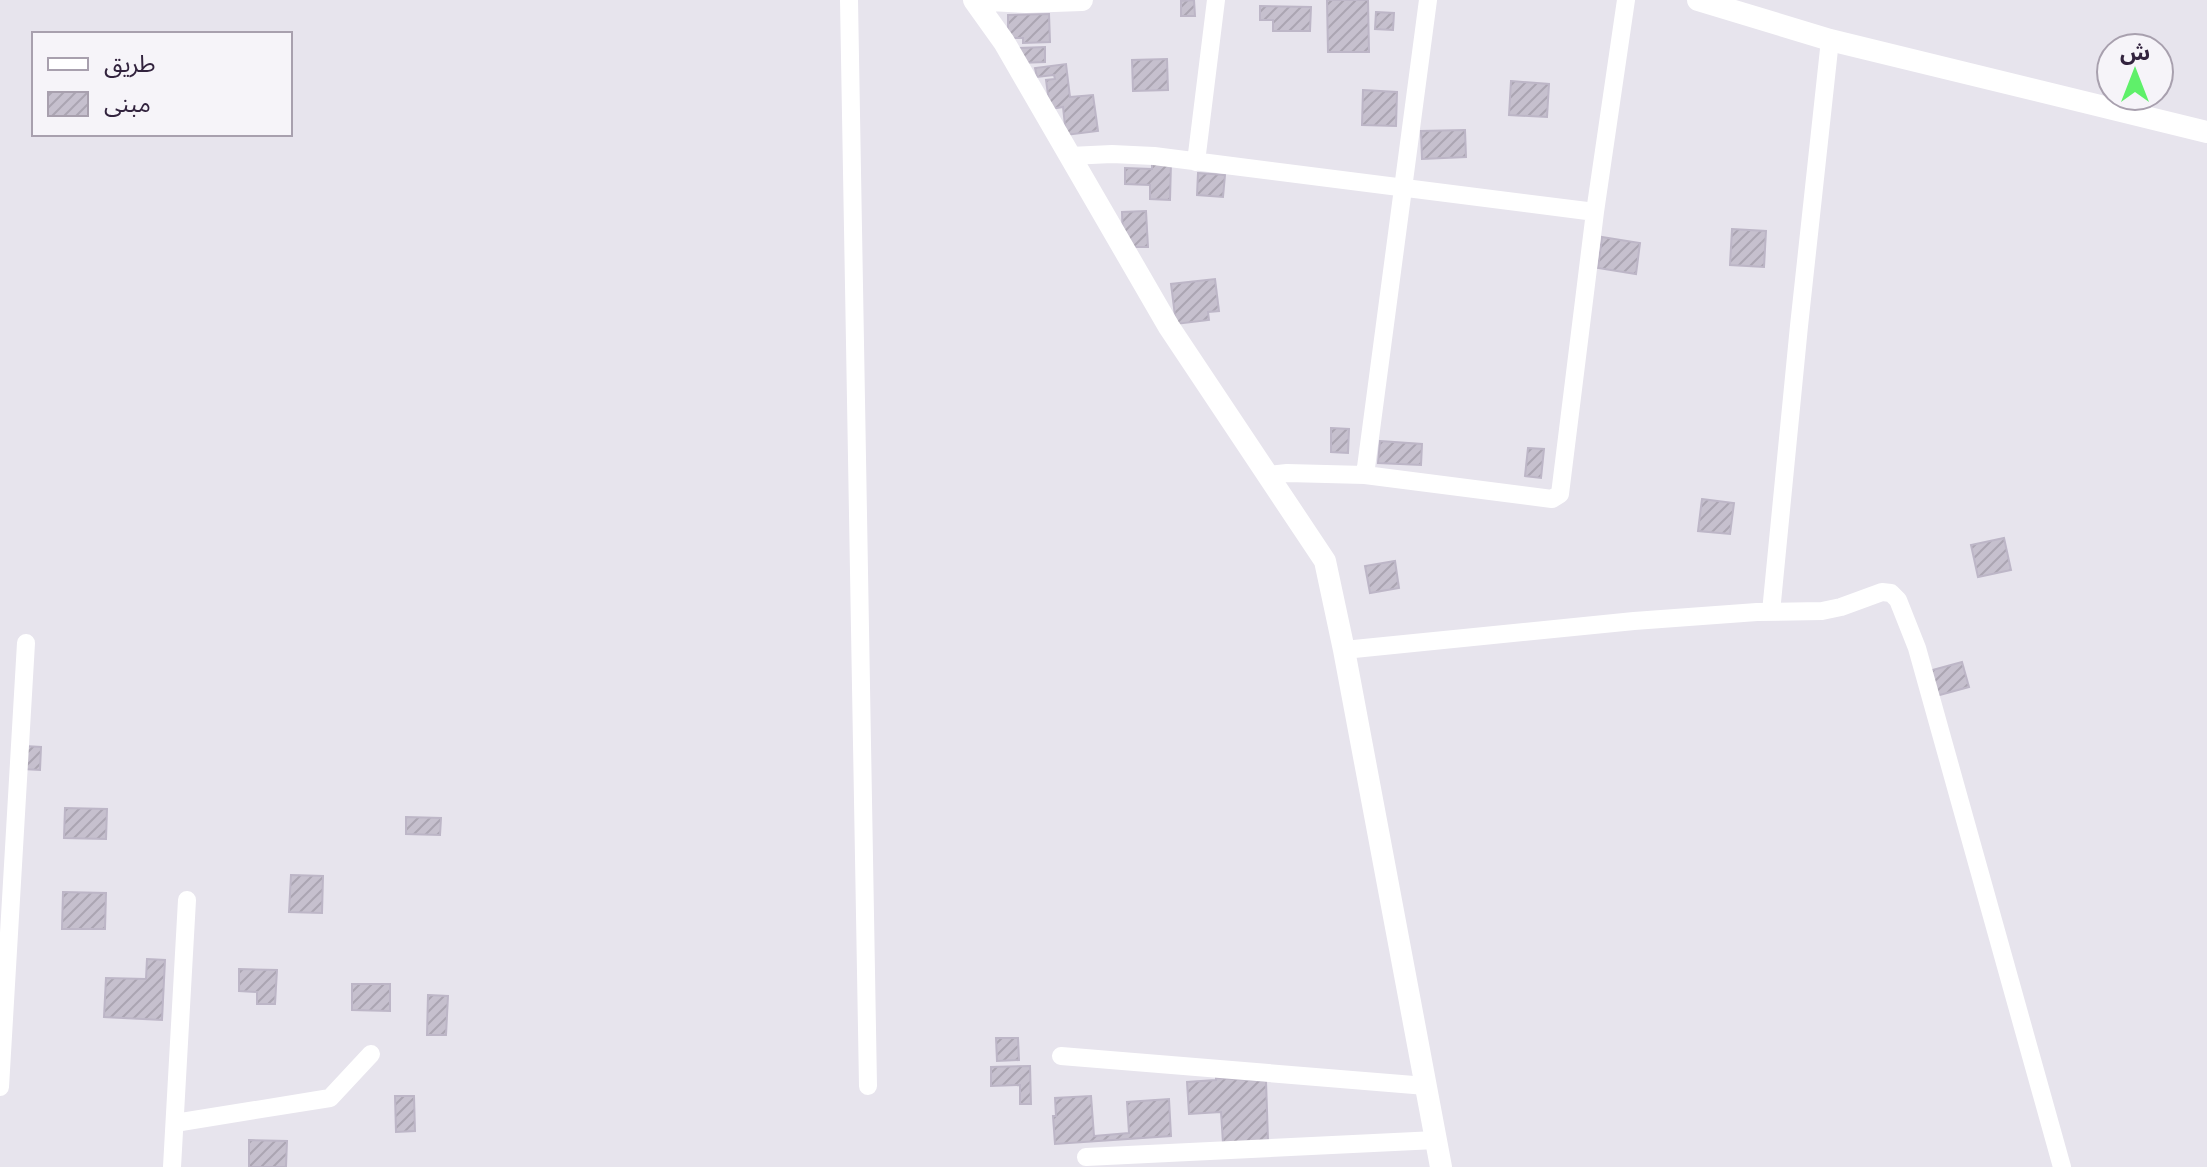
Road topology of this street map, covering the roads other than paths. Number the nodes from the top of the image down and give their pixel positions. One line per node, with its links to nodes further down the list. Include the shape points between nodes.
1 (849, 0): 23 (street)
2 (974, 0): 11 (street)
3 (989, 0): 4 (street)
4 (1082, 0)
5 (1216, 0): 12 (street)
6 (1428, 0): 13 (street)
7 (1626, 0): 14 (street)
8 (1698, 0): 9 (street)
9 (1830, 40): 10 (street); 17 (street)
10 (2207, 132)
11 (1070, 156): 12 (street); 15 (street, via 1169,327)
12 (1196, 162): 13 (street)
13 (1403, 188): 14 (street); 16 (street)
14 (1595, 212): 16 (street, via 1560,494 1552,499)
15 (1268, 475): 16 (street); 19 (street, via 1325,561)
16 (1365, 475)
17 (1771, 612): 19 (street); 31 (street, via 1822,611 1882,592 1898,600 1917,648)
18 (26, 643): 25 (street)
19 (1344, 650): 24 (street)
20 (187, 900): 26 (street)
21 (371, 1054): 26 (street, via 330,1098)
22 (1061, 1056): 24 (street)
23 (868, 1086)
24 (1426, 1086): 27 (street)
25 (0, 1087)
26 (175, 1123): 29 (street)
27 (1436, 1140): 28 (street); 30 (street)
28 (1086, 1157)
29 (172, 1167)
30 (1441, 1167)
31 (2062, 1167)

